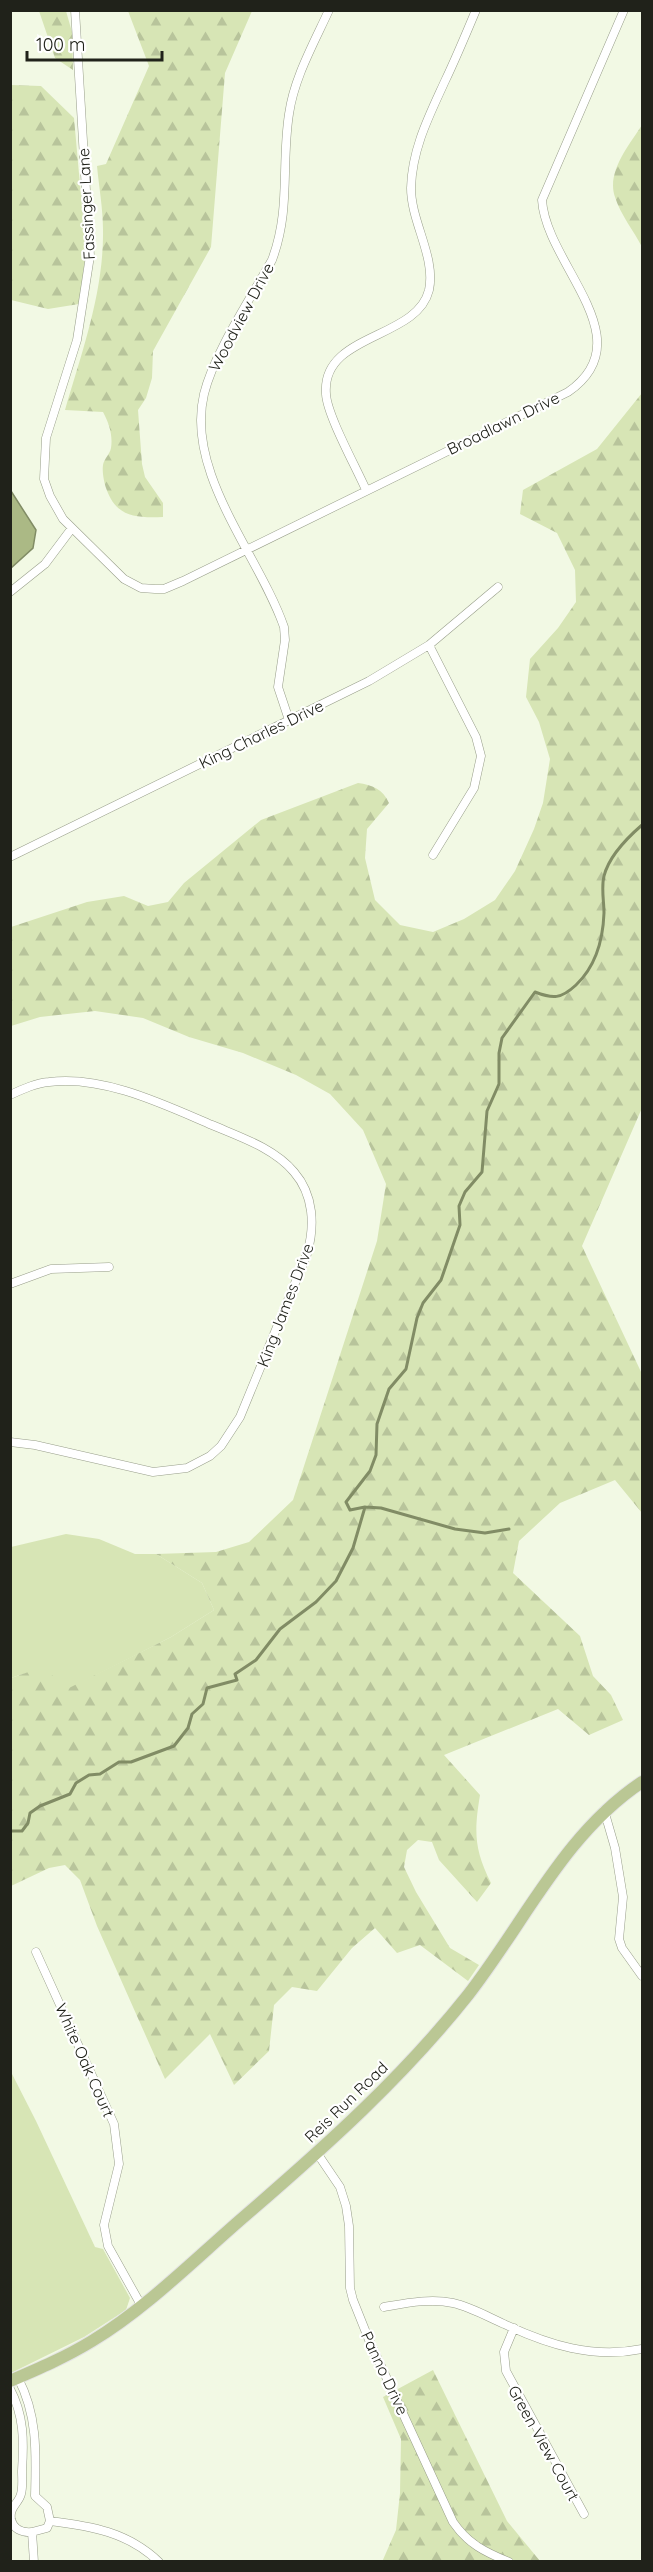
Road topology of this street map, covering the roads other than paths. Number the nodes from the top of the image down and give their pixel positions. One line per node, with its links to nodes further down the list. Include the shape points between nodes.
1 (75, 10): 6 (street, Fassinger Lane, via 90,256 82,320 46,438 43,469 50,496)
2 (328, 10): 7 (street, Woodview Drive, via 289,111 279,240 210,375 201,411 201,434 211,476)
3 (476, 10): 5 (street, via 423,130 414,161 412,202 429,267 429,291 424,302 405,320 345,353 326,382 327,402)
4 (624, 10): 5 (street, Broadlawn Drive, via 542,200 549,225 595,325 598,346 594,365 568,392)
5 (366, 490): 7 (street, Broadlawn Drive)
6 (72, 528): 7 (street, Broadlawn Drive, via 124,579 147,589 172,586); 9 (street, via 45,564)
7 (247, 549): 11 (street, Woodview Drive, via 284,627 278,687)
8 (498, 587): 10 (street, King Charles Drive)
9 (10, 592)
10 (429, 645): 11 (street, King Charles Drive, via 369,681); 12 (street, via 476,737 481,756 474,788)
11 (289, 720): 13 (street, King Charles Drive)
12 (433, 855)
13 (10, 857)
14 (10, 1095): 17 (street, King James Drive, via 49,1082 104,1086 153,1100 243,1138 269,1151 295,1173 308,1197 313,1228 307,1254 240,1417 210,1456 187,1468 153,1472)
15 (108, 1267): 16 (street, via 51,1269)
16 (10, 1284)
17 (10, 1442)
18 (642, 1782): 19 (main road, Reis Run Road)
19 (604, 1810): 21 (street, via 623,1897 622,1948); 22 (main road, Reis Run Road, via 542,1886 471,1992 417,2056)
20 (36, 1952): 23 (street, White Oak Court, via 114,2124 119,2164 106,2210 105,2232 108,2246)
21 (642, 1976)
22 (317, 2153): 23 (main road, Reis Run Road); 36 (street, Panno Drive, via 340,2187 346,2206 353,2300 453,2522 475,2547)
23 (141, 2305): 27 (main road, Reis Run Road, via 92,2342)
24 (384, 2307): 25 (street, via 442,2301 468,2307)
25 (514, 2328): 26 (street, via 549,2343 587,2352); 30 (street, Green View Court, via 504,2352 506,2371)
26 (642, 2349)
27 (13, 2383): 28 (street, via 24,2440); 29 (street, via 30,2403 33,2416)
28 (21, 2496): 29 (street); 32 (street, via 11,2511)
29 (35, 2496): 31 (street, via 47,2507)
30 (584, 2514)
31 (50, 2521): 33 (street, via 47,2528); 35 (street, via 109,2531 127,2538)
32 (12, 2527): 33 (street)
33 (32, 2532): 34 (street)
34 (34, 2562)
35 (159, 2562)
36 (509, 2562)

